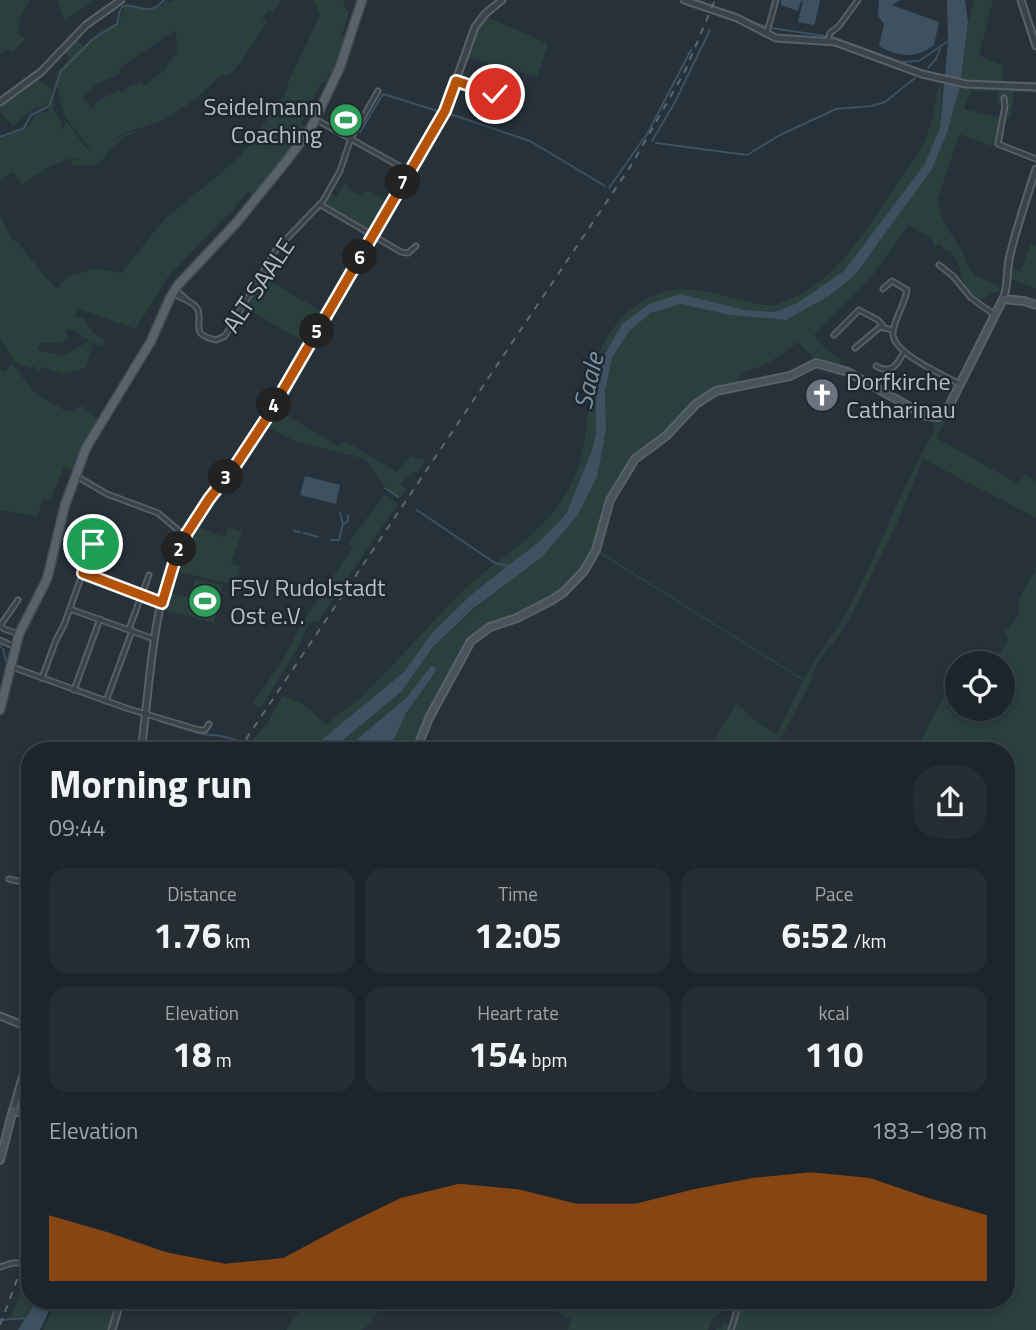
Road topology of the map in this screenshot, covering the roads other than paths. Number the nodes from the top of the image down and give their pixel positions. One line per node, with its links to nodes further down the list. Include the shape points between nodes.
1 (121, 0): 16 (street, via 86,24 41,72)
2 (362, 0): 17 (main road)
3 (502, 0): 11 (street, via 475,27)
4 (684, 0): 8 (street, via 737,18)
5 (776, 0): 8 (street)
6 (858, 0): 9 (street)
7 (1021, 0): 10 (street)
8 (766, 34): 9 (street, via 790,40)
9 (829, 40): 12 (street, via 966,84)
10 (1036, 46)
11 (456, 81): 14 (street); 21 (street, via 445,111)
12 (1036, 87)
13 (378, 91): 18 (street, ALT SAALE)
14 (495, 94)
15 (1004, 98): 19 (street, via 998,144)
16 (0, 102)
17 (322, 122): 18 (street); 27 (main road, via 311,128)
18 (351, 138): 21 (street); 22 (street, ALT SAALE, via 340,172)
19 (1036, 159)
20 (1036, 169): 29 (street, via 1013,244)
21 (410, 172): 23 (street)
22 (321, 205): 23 (street); 28 (street, ALT SAALE, via 276,250 223,338 213,340 202,334 198,309)
23 (373, 235): 24 (street, via 401,252 408,253); 40 (street, via 237,463)
24 (416, 246)
25 (939, 265): 31 (street)
26 (883, 289): 33 (street, via 892,281 907,290)
27 (177, 295): 28 (street); 28 (street); 39 (main road, via 86,448)
28 (186, 299)
29 (1003, 299): 30 (main road); 31 (main road)
30 (1036, 305)
31 (995, 315): 38 (main road)
32 (883, 326): 33 (street); 34 (street, via 859,310); 35 (street)
33 (893, 330): 36 (street, via 895,344)
34 (834, 335)
35 (855, 348)
36 (904, 352): 37 (street, via 893,369); 38 (street)
37 (876, 366)
38 (960, 384): 62 (main road, via 945,412 931,418 848,372 816,363 790,376 720,389 696,404 631,465 610,500 594,557 572,584 552,600 484,630 471,641)
39 (77, 480): 40 (street, via 161,515); 50 (main road, via 69,491 47,579)
40 (185, 536): 46 (street)
41 (93, 544): 42 (street)
42 (83, 573): 44 (street); 47 (street)
43 (149, 575): 44 (street)
44 (141, 595): 46 (street); 49 (street)
45 (18, 600): 50 (street, via 0,626)
46 (162, 603): 51 (street)
47 (70, 609): 48 (street); 55 (street)
48 (100, 619): 49 (street); 56 (street)
49 (130, 630): 51 (street); 57 (street)
50 (19, 634): 53 (main road)
51 (154, 639): 59 (street)
52 (0, 640): 53 (street)
53 (15, 647): 54 (main road)
54 (10, 667): 55 (street); 58 (main road)
55 (42, 678): 56 (street)
56 (74, 690): 57 (street)
57 (106, 701): 59 (street)
58 (0, 710)
59 (146, 713): 60 (street, via 199,730); 61 (street)
60 (209, 724)
61 (142, 742)
62 (420, 742)
63 (9, 879): 64 (street)
64 (21, 881)
65 (0, 1016): 66 (street)
66 (21, 1024)
67 (21, 1082): 68 (street)
68 (13, 1110): 69 (main road); 70 (main road)
69 (21, 1113)
70 (0, 1160)
71 (21, 1264): 72 (street)
72 (0, 1267)
73 (118, 1309): 75 (street)
74 (737, 1309): 76 (street)
75 (112, 1330)
76 (731, 1330)

